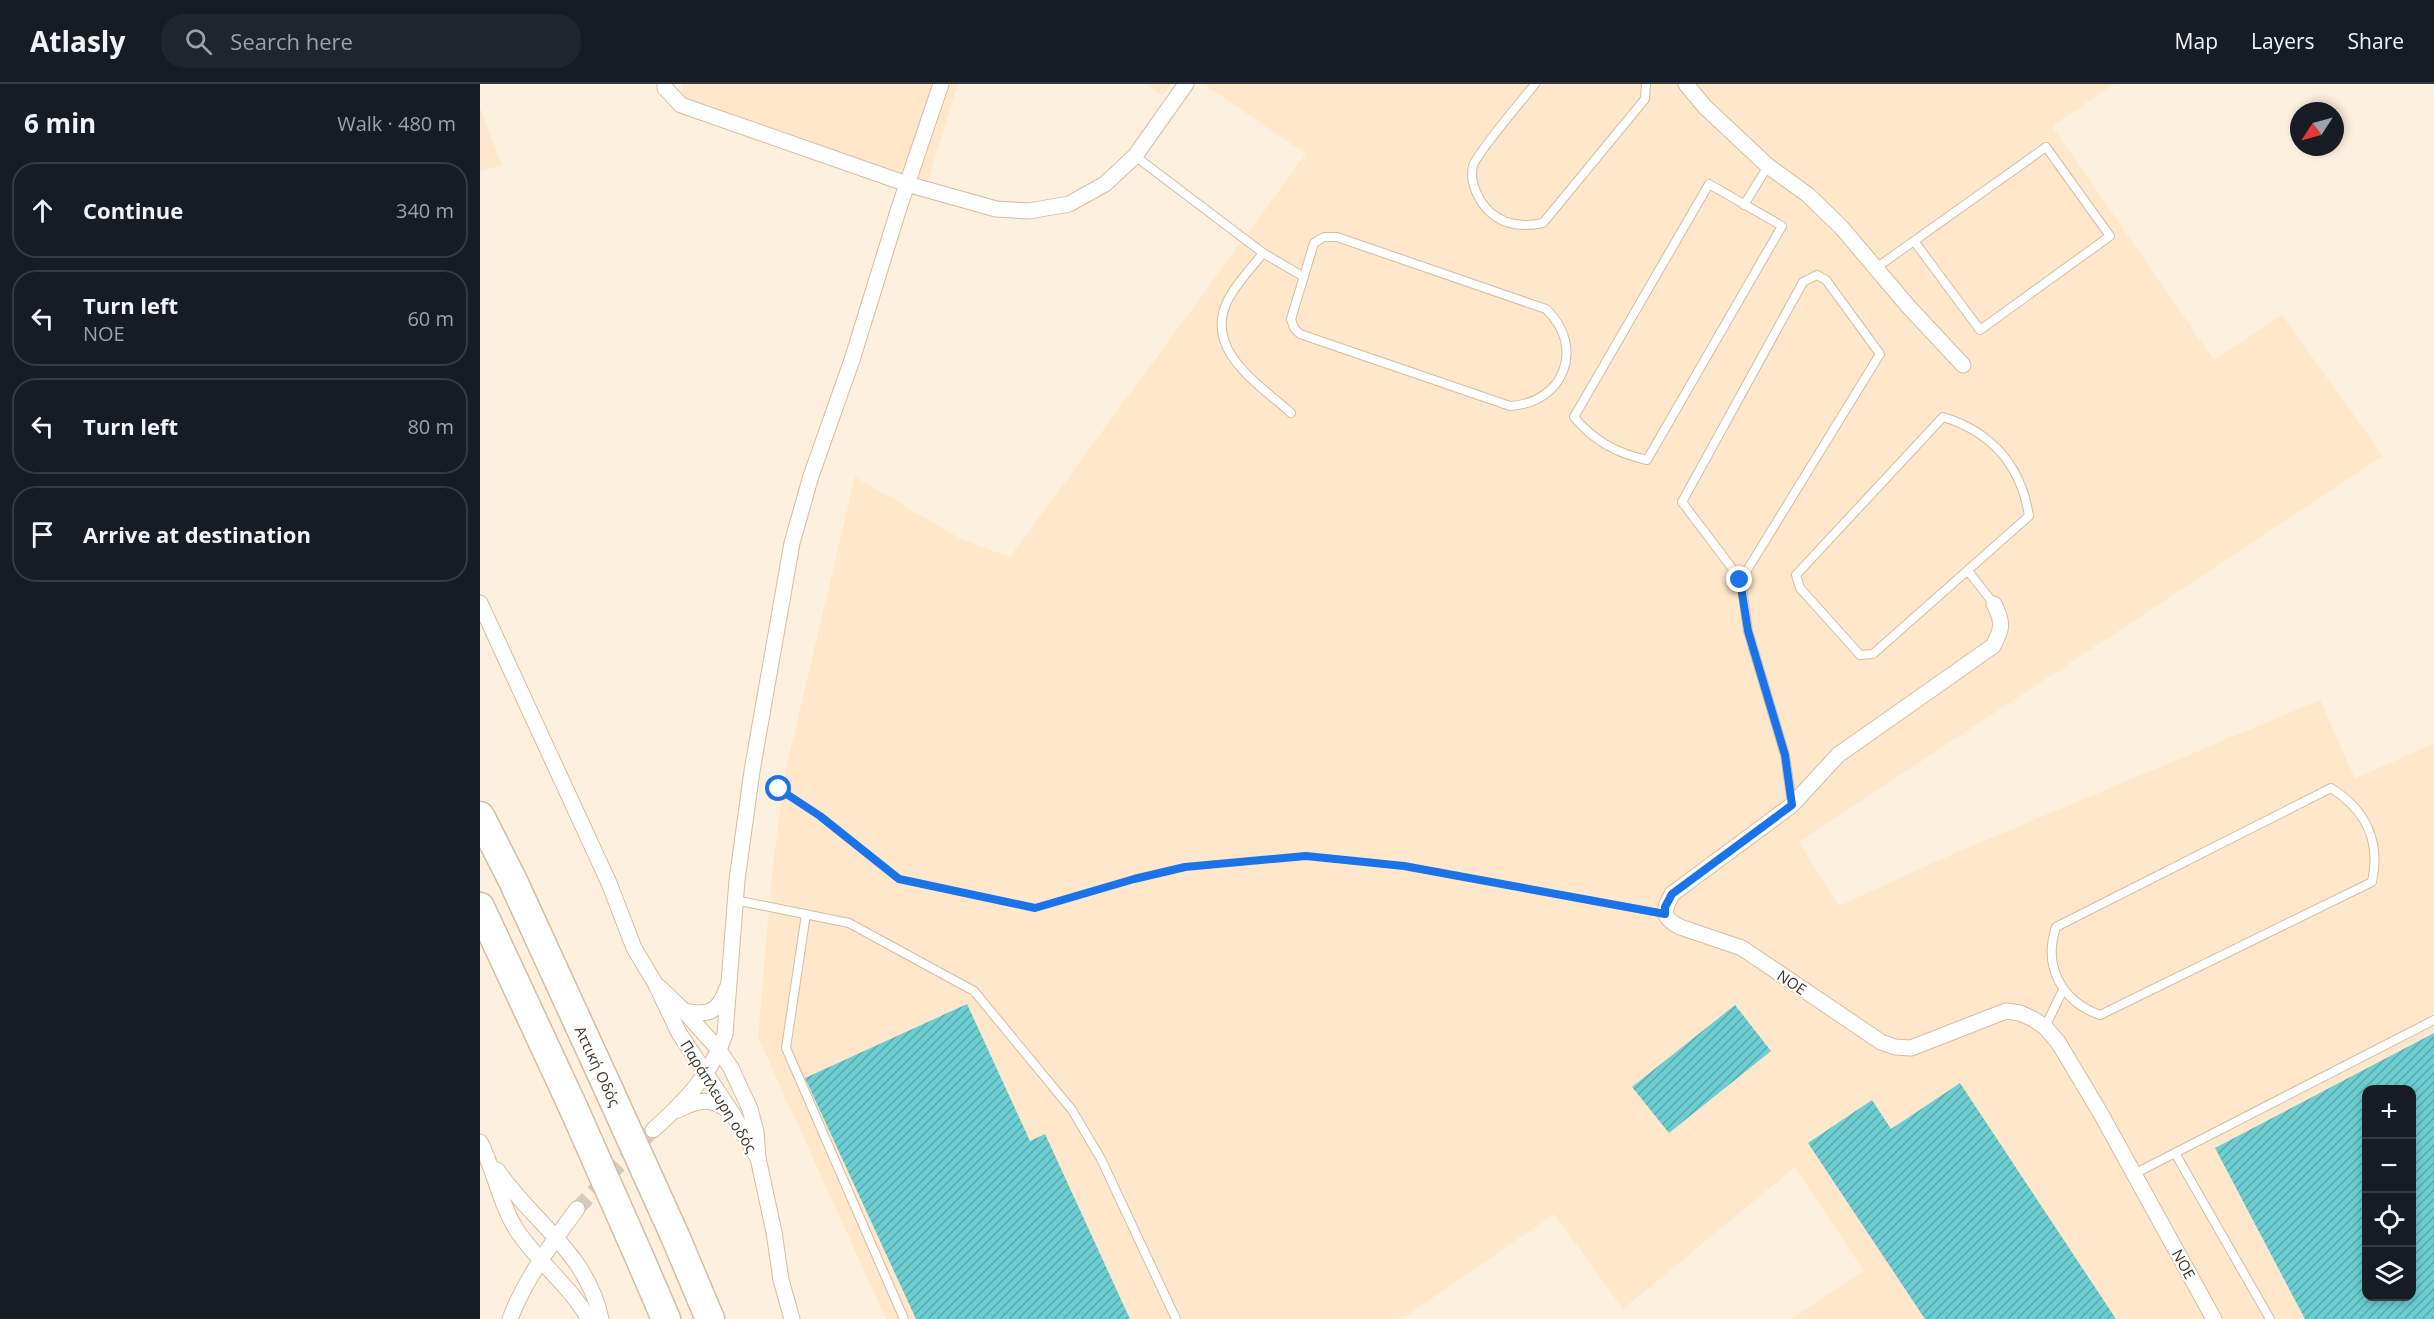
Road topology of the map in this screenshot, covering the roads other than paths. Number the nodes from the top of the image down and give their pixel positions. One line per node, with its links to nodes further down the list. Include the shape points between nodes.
1 (665, 84): 9 (street, via 681,105)
2 (941, 84): 9 (street)
3 (1186, 84): 7 (street)
4 (1534, 84): 5 (lane, via 1473,164 1474,186 1484,205 1500,219 1521,226 1543,223 1644,99)
5 (1646, 84)
6 (1686, 84): 8 (street)
7 (1135, 156): 9 (street, via 1105,184 1069,204 1029,211 996,209); 12 (lane)
8 (1768, 166): 10 (lane); 13 (street, via 1808,195)
9 (907, 184): 23 (street, via 792,543 752,771)
10 (1744, 205): 10 (lane, via 1708,184 1574,417 1604,445 1647,460 1782,226)
11 (1914, 241): 11 (lane, via 2046,147 2110,236 1980,330); 13 (lane)
12 (1263, 253): 14 (lane); 16 (lane, via 1227,301 1221,322 1225,346 1235,363)
13 (1876, 268): 15 (street)
14 (1304, 277): 14 (lane, via 1314,243 1324,237 1348,240 1546,309 1564,335 1565,367 1544,396 1522,406 1510,406 1323,342 1300,334 1291,319)
15 (1963, 365)
16 (1291, 413)
17 (1968, 570): 17 (lane, via 2029,516 2028,508 2016,472 1997,447 1973,428 1943,417 1796,575 1800,588 1860,655 1873,654); 20 (lane)
18 (1740, 580): 18 (lane, via 1880,354 1826,280 1817,274 1803,282 1682,502); 21 (lane, via 1748,631 1785,755)
19 (480, 603): 26 (street, via 609,883 634,948)
20 (1994, 604): 21 (street, via 2001,618 2000,633 1993,646 1838,755)
21 (1792, 805): 31 (street, NOE, via 1672,894 1665,907 1670,922 1742,948 1881,1042 1895,1047 1911,1048 2006,1011 2020,1013)
22 (480, 816): 48 (highway, Αττική Οδός, bridge, via 608,1088)
23 (735, 900): 25 (lane); 27 (street)
24 (480, 907): 47 (highway, bridge)
25 (806, 914): 50 (lane, via 786,1048); 51 (lane, via 849,923 974,991 1072,1110 1101,1159)
26 (655, 983): 29 (street, Παράπλευρη οδός); 33 (street, Παράπλευρη οδός, via 679,1033)
27 (728, 983): 29 (street, via 724,996 709,1013); 32 (street, via 725,1034)
28 (2063, 990): 28 (lane, via 2079,1006 2100,1016 2372,882 2374,842 2363,817 2331,788 2056,927 2051,959); 31 (lane)
29 (684, 1011): 32 (street, Παράπλευρη οδός)
30 (2434, 1020): 38 (lane)
31 (2045, 1027): 40 (street, NOE, via 2058,1042)
32 (720, 1050): 33 (street); 39 (street, Παράπλευρη οδός, via 750,1108)
33 (706, 1074): 34 (street); 35 (street, Παράπλευρη οδός)
34 (670, 1114): 35 (street, via 705,1101 719,1103); 36 (street)
35 (734, 1116): 39 (street, Παράπλευρη οδός)
36 (653, 1130)
37 (483, 1149): 42 (street, via 521,1202); 43 (street, via 506,1211)
38 (2175, 1153): 40 (lane); 53 (lane)
39 (758, 1158): 49 (street)
40 (2134, 1174): 52 (street, NOE)
41 (577, 1209): 42 (street)
42 (556, 1236): 43 (street); 46 (street, via 578,1263)
43 (541, 1260): 44 (street); 45 (street, via 578,1300)
44 (510, 1319)
45 (589, 1319)
46 (601, 1319)
47 (666, 1319)
48 (710, 1319)
49 (792, 1319)
50 (904, 1319)
51 (1176, 1319)
52 (2214, 1319)
53 (2270, 1319)

